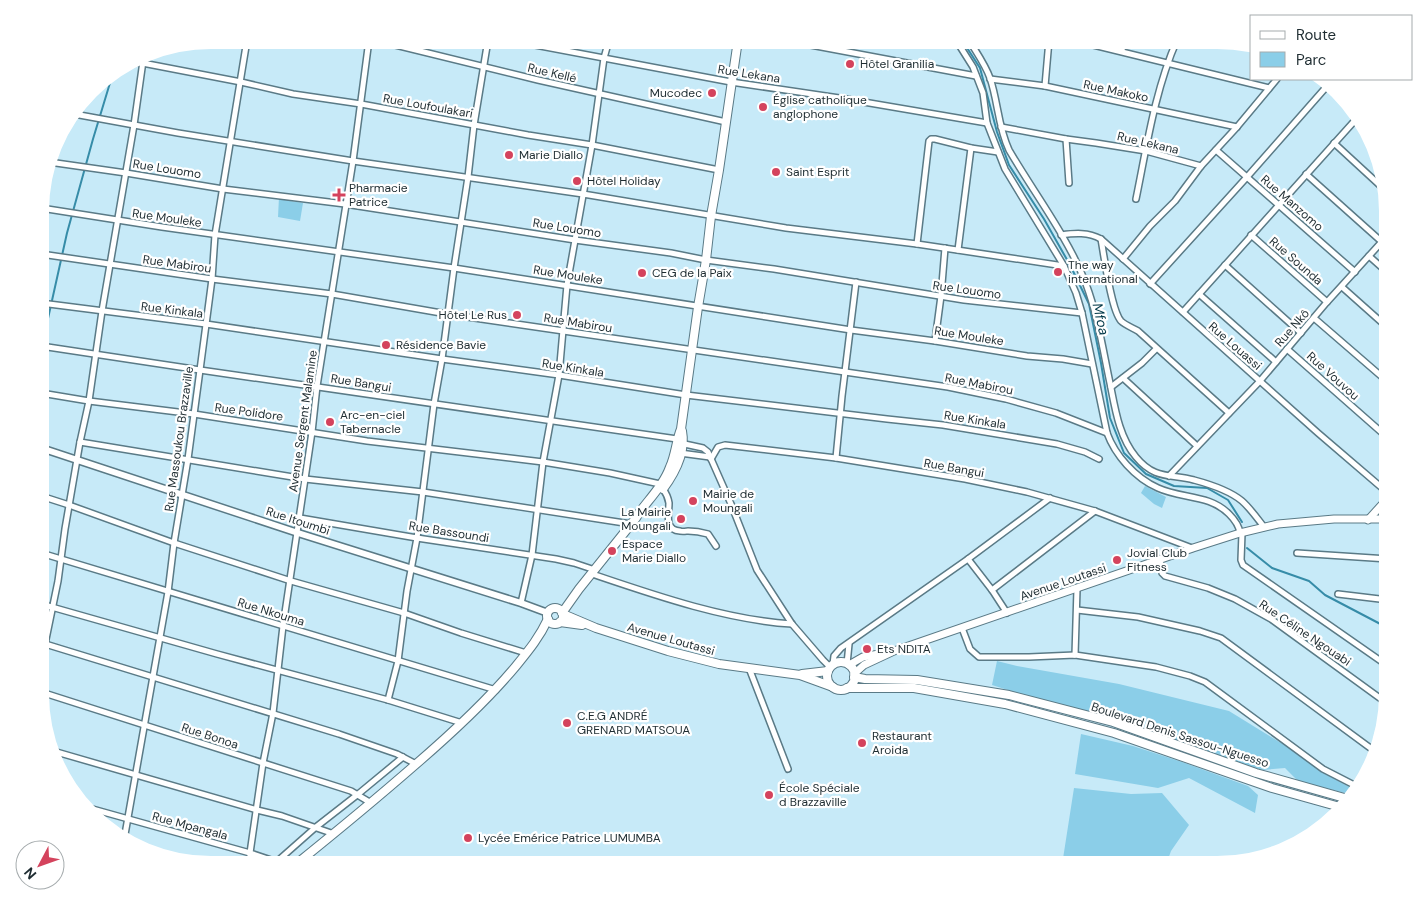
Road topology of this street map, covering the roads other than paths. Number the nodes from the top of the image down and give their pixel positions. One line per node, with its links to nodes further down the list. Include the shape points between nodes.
1 (246, 49): 23 (street, Rue Massoukou Brazzaville)
2 (368, 49): 29 (street, Avenue Sergent Malamine)
3 (411, 49): 19 (street, Rue Kellé)
4 (486, 49): 19 (street)
5 (556, 49): 15 (street, Rue Lekana)
6 (606, 49): 15 (street)
7 (736, 49): 24 (main road)
8 (832, 49): 20 (street)
9 (962, 49): 20 (street)
10 (975, 49): 21 (street)
11 (1048, 49): 25 (street)
12 (1112, 49): 14 (street)
13 (1174, 49): 16 (street)
14 (1121, 51): 16 (street)
15 (604, 58): 24 (street, Rue Lekana); 28 (street)
16 (1168, 62): 26 (street); 30 (street)
17 (142, 63): 36 (street)
18 (143, 63): 23 (street, Rue Loufoulakari)
19 (482, 67): 28 (street, Rue Kellé); 35 (street)
20 (976, 76): 34 (street, via 983,93)
21 (990, 79): 25 (street, Rue Makoko); 37 (street)
22 (1276, 80): 26 (street)
23 (241, 82): 29 (street, Rue Loufoulakari); 40 (street, Rue Massoukou Brazzaville)
24 (731, 82): 32 (main road); 34 (street, Rue Lekana)
25 (1045, 86): 30 (street, Rue Makoko)
26 (1270, 88): 38 (street)
27 (1324, 89): 54 (street)
28 (599, 94): 32 (street, Rue Kellé); 42 (street)
29 (360, 104): 35 (street, Rue Loufoulakari); 47 (street, Avenue Sergent Malamine)
30 (1154, 109): 38 (street, Rue Makoko); 45 (street)
31 (80, 115): 36 (street)
32 (726, 122): 50 (main road)
33 (1353, 122): 41 (street)
34 (987, 123): 46 (street)
35 (474, 124): 42 (street, Rue Loufoulakari); 53 (street)
36 (134, 125): 40 (street); 51 (street)
37 (1001, 127): 39 (street, Rue Lekana); 67 (street, via 1008,150)
38 (1237, 127): 44 (street)
39 (1066, 139): 45 (street, Rue Lekana); 56 (street)
40 (231, 141): 47 (street); 57 (street, Rue Massoukou Brazzaville)
41 (1334, 143): 52 (street); 55 (street)
42 (592, 145): 50 (street, Rue Loufoulakari); 58 (street)
43 (971, 148): 46 (street); 72 (street, via 933,139 929,141); 75 (street)
44 (1216, 150): 49 (street); 54 (street, Rue Manzomo)
45 (1146, 151): 49 (street, Rue Lekana); 59 (street)
46 (998, 152): 84 (street)
47 (353, 161): 53 (street); 60 (street, Avenue Sergent Malamine)
48 (56, 163): 51 (street, Rue Louomo)
49 (1201, 166): 79 (street, via 1175,201)
50 (720, 170): 63 (main road)
51 (126, 173): 57 (street, Rue Louomo); 64 (street)
52 (1306, 174): 61 (street); 70 (street)
53 (468, 177): 58 (street); 65 (street)
54 (1247, 177): 61 (street, Rue Manzomo); 89 (street)
55 (1376, 182)
56 (1069, 183)
57 (223, 189): 60 (street, Rue Louomo); 66 (street, Rue Massoukou Brazzaville)
58 (583, 194): 63 (street); 71 (street)
59 (1136, 199)
60 (345, 204): 65 (street, Rue Louomo); 76 (street, Avenue Sergent Malamine)
61 (1278, 204): 68 (street); 86 (street, Rue Manzomo)
62 (49, 209): 64 (street, Rue Mouleke)
63 (711, 216): 72 (street); 80 (main road)
64 (117, 220): 66 (street, Rue Mouleke); 81 (street)
65 (461, 222): 71 (street, Rue Louomo); 85 (street)
66 (215, 235): 76 (street, Rue Mouleke); 87 (street, Rue Massoukou Brazzaville)
67 (1061, 235): 69 (street, Rue Louassi, via 1084,233); 125 (street, via 1086,284)
68 (1251, 235): 82 (street); 95 (street, Rue Sounda)
69 (1101, 239): 79 (street, Rue Louassi); 111 (street, via 1119,318)
70 (1379, 239)
71 (575, 240): 80 (street, Rue Louomo); 90 (street)
72 (917, 244): 74 (street)
73 (1379, 245): 78 (street, Rue Nkô)
74 (945, 248): 75 (street); 94 (street)
75 (958, 250): 84 (street)
76 (338, 251): 85 (street, Rue Mouleke); 92 (street, Avenue Sergent Malamine)
77 (49, 255): 81 (street, Rue Mabirou)
78 (1369, 256): 83 (street); 86 (street, Rue Nkô)
79 (1123, 259): 89 (street, Rue Louassi)
80 (706, 260): 88 (street, Rue Louomo); 97 (main road)
81 (110, 265): 87 (street, Rue Mabirou); 98 (street)
82 (1225, 265): 93 (street); 107 (street)
83 (1379, 265)
84 (1064, 266): 100 (street)
85 (454, 268): 90 (street, Rue Mouleke); 101 (street)
86 (1355, 272): 91 (street, Rue Nkô)
87 (212, 280): 92 (street, Rue Mabirou); 104 (street, Rue Massoukou Brazzaville)
88 (856, 282): 94 (street, Rue Louomo); 105 (street)
89 (1150, 284): 99 (street, Rue Louassi)
90 (567, 285): 97 (street, Rue Mouleke); 106 (street)
91 (1342, 287): 95 (street, Rue Nkô); 103 (street)
92 (332, 294): 101 (street, Rue Mabirou); 109 (street, Avenue Sergent Malamine)
93 (1199, 294): 99 (street); 116 (street)
94 (941, 296): 100 (street, Rue Louomo); 108 (street)
95 (1327, 302): 102 (street, Rue Nkô)
96 (49, 304): 98 (street, Rue Kinkala)
97 (698, 307): 105 (street, Rue Mouleke); 113 (main road)
98 (102, 311): 104 (street, Rue Kinkala); 114 (street)
99 (1183, 312): 123 (street, Rue Louassi)
100 (1082, 313): 117 (street)
101 (447, 314): 106 (street, Rue Mabirou); 115 (street)
102 (1314, 318): 107 (street, Rue Nkô); 120 (street)
103 (1379, 320)
104 (206, 324): 109 (street, Rue Kinkala); 118 (street, Rue Massoukou Brazzaville)
105 (851, 330): 108 (street, Rue Mouleke); 119 (street)
106 (563, 331): 113 (street, Rue Mabirou); 121 (street)
107 (1301, 333): 112 (street, Rue Nkô)
108 (935, 341): 117 (street, Rue Mouleke)
109 (324, 342): 115 (street, Rue Kinkala); 124 (street, Avenue Sergent Malamine)
110 (49, 347): 114 (street, Rue Bangui)
111 (1156, 349): 122 (street); 130 (street)
112 (1287, 349): 116 (street, Rue Nkô); 134 (street, Rue Vouvou)
113 (692, 350): 119 (street, Rue Mabirou); 127 (main road)
114 (95, 354): 118 (street, Rue Bangui); 128 (street)
115 (442, 359): 121 (street, Rue Kinkala); 129 (street)
116 (1276, 362): 123 (street, Rue Nkô)
117 (1092, 364): 136 (street)
118 (200, 370): 124 (street, Rue Bangui); 131 (street, Rue Massoukou Brazzaville)
119 (845, 371): 132 (street); 136 (street, Rue Mabirou, via 1006,399 1056,413)
120 (1379, 374)
121 (559, 375): 127 (street, Rue Kinkala); 133 (street)
122 (1123, 378): 125 (street); 139 (street)
123 (1260, 381): 130 (street, Rue Nkô); 151 (street, Rue Louassi)
124 (317, 386): 129 (street, Rue Bangui); 135 (street, Avenue Sergent Malamine)
125 (1111, 387): 149 (street, via 1115,409 1130,448 1150,470)
126 (49, 394): 128 (street, Rue Polidore)
127 (686, 395): 132 (street, Rue Kinkala); 137 (main road)
128 (89, 401): 131 (street, Rue Polidore); 138 (street)
129 (434, 404): 133 (street, Rue Bangui); 140 (street)
130 (1229, 413): 139 (street, Rue Nkô)
131 (194, 414): 135 (street, Rue Polidore); 145 (street, Rue Massoukou Brazzaville)
132 (841, 414): 144 (street); 146 (street, Rue Kinkala, via 1017,436 1085,452)
133 (550, 420): 137 (street, Rue Bangui); 148 (street)
134 (1379, 430)
135 (312, 432): 140 (street, Rue Polidore); 150 (street, Avenue Sergent Malamine)
136 (1107, 433): 167 (street, via 1123,461 1150,484 1167,492 1213,502 1236,521)
137 (679, 441): 142 (main road); 143 (street, Rue Bangui, via 702,448)
138 (80, 442): 145 (street); 147 (street)
139 (1197, 446): 149 (street, Rue Nkô)
140 (429, 448): 148 (street, Rue Polidore); 153 (street)
141 (49, 451): 147 (street, Rue Itoumbi)
142 (678, 453): 143 (street); 152 (main road, via 676,469)
143 (710, 458): 144 (street, Rue Bangui, via 718,447 725,445); 198 (street, via 757,570)
144 (836, 458): 155 (street, Rue Bangui)
145 (188, 459): 150 (street); 154 (street, Rue Massoukou Brazzaville)
146 (1099, 459)
147 (77, 460): 154 (street, Rue Itoumbi); 157 (street)
148 (543, 462): 152 (street, Rue Polidore); 159 (street)
149 (1169, 476): 165 (street, via 1211,485 1228,493 1241,500)
150 (305, 479): 153 (street); 161 (street, Avenue Sergent Malamine)
151 (1379, 485)
152 (662, 486): 164 (main road); 170 (street, via 668,496 670,526 681,532 708,534)
153 (423, 492): 159 (street); 168 (street)
154 (182, 494): 166 (street, Rue Itoumbi); 169 (street, Rue Massoukou Brazzaville)
155 (1050, 498): 160 (street, Rue Bangui); 177 (street)
156 (49, 499): 157 (street)
157 (69, 505): 169 (street); 176 (street)
158 (1379, 508): 163 (main road)
159 (537, 511): 164 (street); 174 (street)
160 (1095, 511): 171 (street, Rue Bangui); 184 (street)
161 (300, 518): 166 (street, Avenue Sergent Malamine); 168 (street, Rue Bassoundi)
162 (1379, 519): 163 (main road, Avenue Loutassi)
163 (1368, 520): 165 (main road, Avenue Loutassi, via 1288,522)
164 (634, 521): 180 (main road)
165 (1264, 527): 167 (main road, Avenue Loutassi)
166 (298, 533): 179 (street, Rue Itoumbi); 181 (street, Avenue Sergent Malamine)
167 (1241, 533): 171 (main road, Avenue Loutassi); 208 (street, via 1241,560 1244,564)
168 (417, 538): 174 (street, Rue Bassoundi); 179 (street)
169 (174, 543): 181 (street); 185 (street, Rue Massoukou Brazzaville)
170 (716, 546)
171 (1193, 548): 178 (main road, Avenue Loutassi)
172 (1297, 553): 175 (street)
173 (49, 555): 176 (street, Rue Nkouma)
174 (532, 555): 180 (street, Rue Bassoundi, via 574,562); 188 (street)
175 (1379, 558)
176 (61, 559): 185 (street, Rue Nkouma); 190 (street)
177 (968, 559): 184 (street); 203 (street)
178 (1160, 560): 182 (main road, Avenue Loutassi); 221 (street, Rue Céline Ngouabi, via 1165,576 1208,588 1271,618)
179 (411, 569): 188 (street, Rue Itoumbi); 193 (street)
180 (593, 572): 183 (main road); 198 (street, Rue Bassoundi, via 696,606 762,621)
181 (291, 580): 193 (street); 199 (street, Avenue Sergent Malamine)
182 (1078, 589): 192 (street); 194 (main road, Avenue Loutassi)
183 (578, 590): 191 (main road); 196 (main road)
184 (992, 590): 194 (street)
185 (168, 592): 199 (street, Rue Nkouma); 201 (street, Rue Massoukou Brazzaville)
186 (1338, 594): 187 (street)
187 (1379, 599)
188 (521, 603): 195 (street, Rue Itoumbi)
189 (49, 606): 190 (street)
190 (53, 607): 197 (street); 201 (street)
191 (555, 608): 195 (main road); 196 (main road, via 558,608)
192 (1077, 610): 207 (street); 226 (street, via 1138,616 1221,638)
193 (404, 613): 206 (street); 209 (street)
194 (1007, 613): 200 (main road, Avenue Loutassi)
195 (548, 616): 196 (main road, via 552,623); 202 (main road)
196 (560, 618): 202 (main road); 212 (main road, Avenue Loutassi, via 668,652)
197 (49, 621)
198 (792, 624): 211 (street)
199 (283, 626): 209 (street, Rue Nkouma); 213 (street, Avenue Sergent Malamine)
200 (962, 628): 205 (main road, Avenue Loutassi); 207 (street, via 970,649 979,657)
201 (160, 637): 213 (street); 216 (street, Rue Massoukou Brazzaville)
202 (539, 637): 206 (main road)
203 (848, 644): 210 (street); 211 (street, via 834,656)
204 (49, 645): 216 (street)
205 (894, 651): 210 (main road, Avenue Loutassi, via 863,657); 215 (main road, Avenue Loutassi, via 864,665)
206 (526, 653): 219 (main road)
207 (1074, 655): 234 (street, via 1156,667 1205,682 1323,769)
208 (1379, 660)
209 (398, 661): 219 (street, Rue Nkouma); 222 (street)
210 (848, 664): 211 (main road, via 840,662); 215 (main road)
211 (830, 667): 214 (main road, Avenue Loutassi); 217 (main road, via 827,680)
212 (749, 668): 214 (main road, Avenue Loutassi); 231 (street)
213 (279, 670): 222 (street); 223 (street, Avenue Sergent Malamine)
214 (800, 675): 217 (main road, Avenue Loutassi)
215 (854, 675): 218 (main road); 233 (main road, Boulevard Denis Sassou-Nguesso, via 865,679 917,680 1009,695 1113,722)
216 (153, 678): 223 (street); 225 (street, Rue Massoukou Brazzaville)
217 (832, 687): 218 (main road)
218 (847, 688): 235 (main road, Boulevard Denis Sassou-Nguesso, via 914,688 1005,704 1114,732)
219 (496, 690): 224 (main road)
220 (49, 695): 225 (street, Rue Bonoa)
221 (1379, 697)
222 (388, 700): 224 (street)
223 (273, 713): 228 (street); 229 (street, Avenue Sergent Malamine)
224 (462, 723): 230 (main road)
225 (146, 726): 229 (street, Rue Bonoa); 232 (street, Rue Massoukou Brazzaville)
226 (1371, 748)
227 (59, 753): 232 (street)
228 (403, 757): 230 (street); 236 (street)
229 (263, 763): 236 (street, Rue Bonoa); 241 (street, Avenue Sergent Malamine)
230 (416, 764): 238 (main road)
231 (788, 769)
232 (136, 775): 241 (street); 242 (street, Rue Massoukou Brazzaville)
233 (1276, 779): 235 (main road); 237 (main road, Boulevard Denis Sassou-Nguesso)
234 (1352, 784)
235 (1272, 788): 239 (main road, Boulevard Denis Sassou-Nguesso)
236 (357, 795): 238 (street, Rue Bonoa); 243 (street)
237 (1341, 798)
238 (371, 803): 245 (main road)
239 (1335, 805)
240 (98, 810): 242 (street, Rue Mpangala)
241 (257, 810): 243 (street); 246 (street, Avenue Sergent Malamine)
242 (128, 819): 244 (street, Rue Massoukou Brazzaville); 246 (street, Rue Mpangala)
243 (316, 827): 245 (street); 248 (street)
244 (126, 832)
245 (334, 834): 249 (main road)
246 (250, 853): 247 (street, Rue Mpangala)
247 (258, 856)
248 (283, 856)
249 (306, 856)

